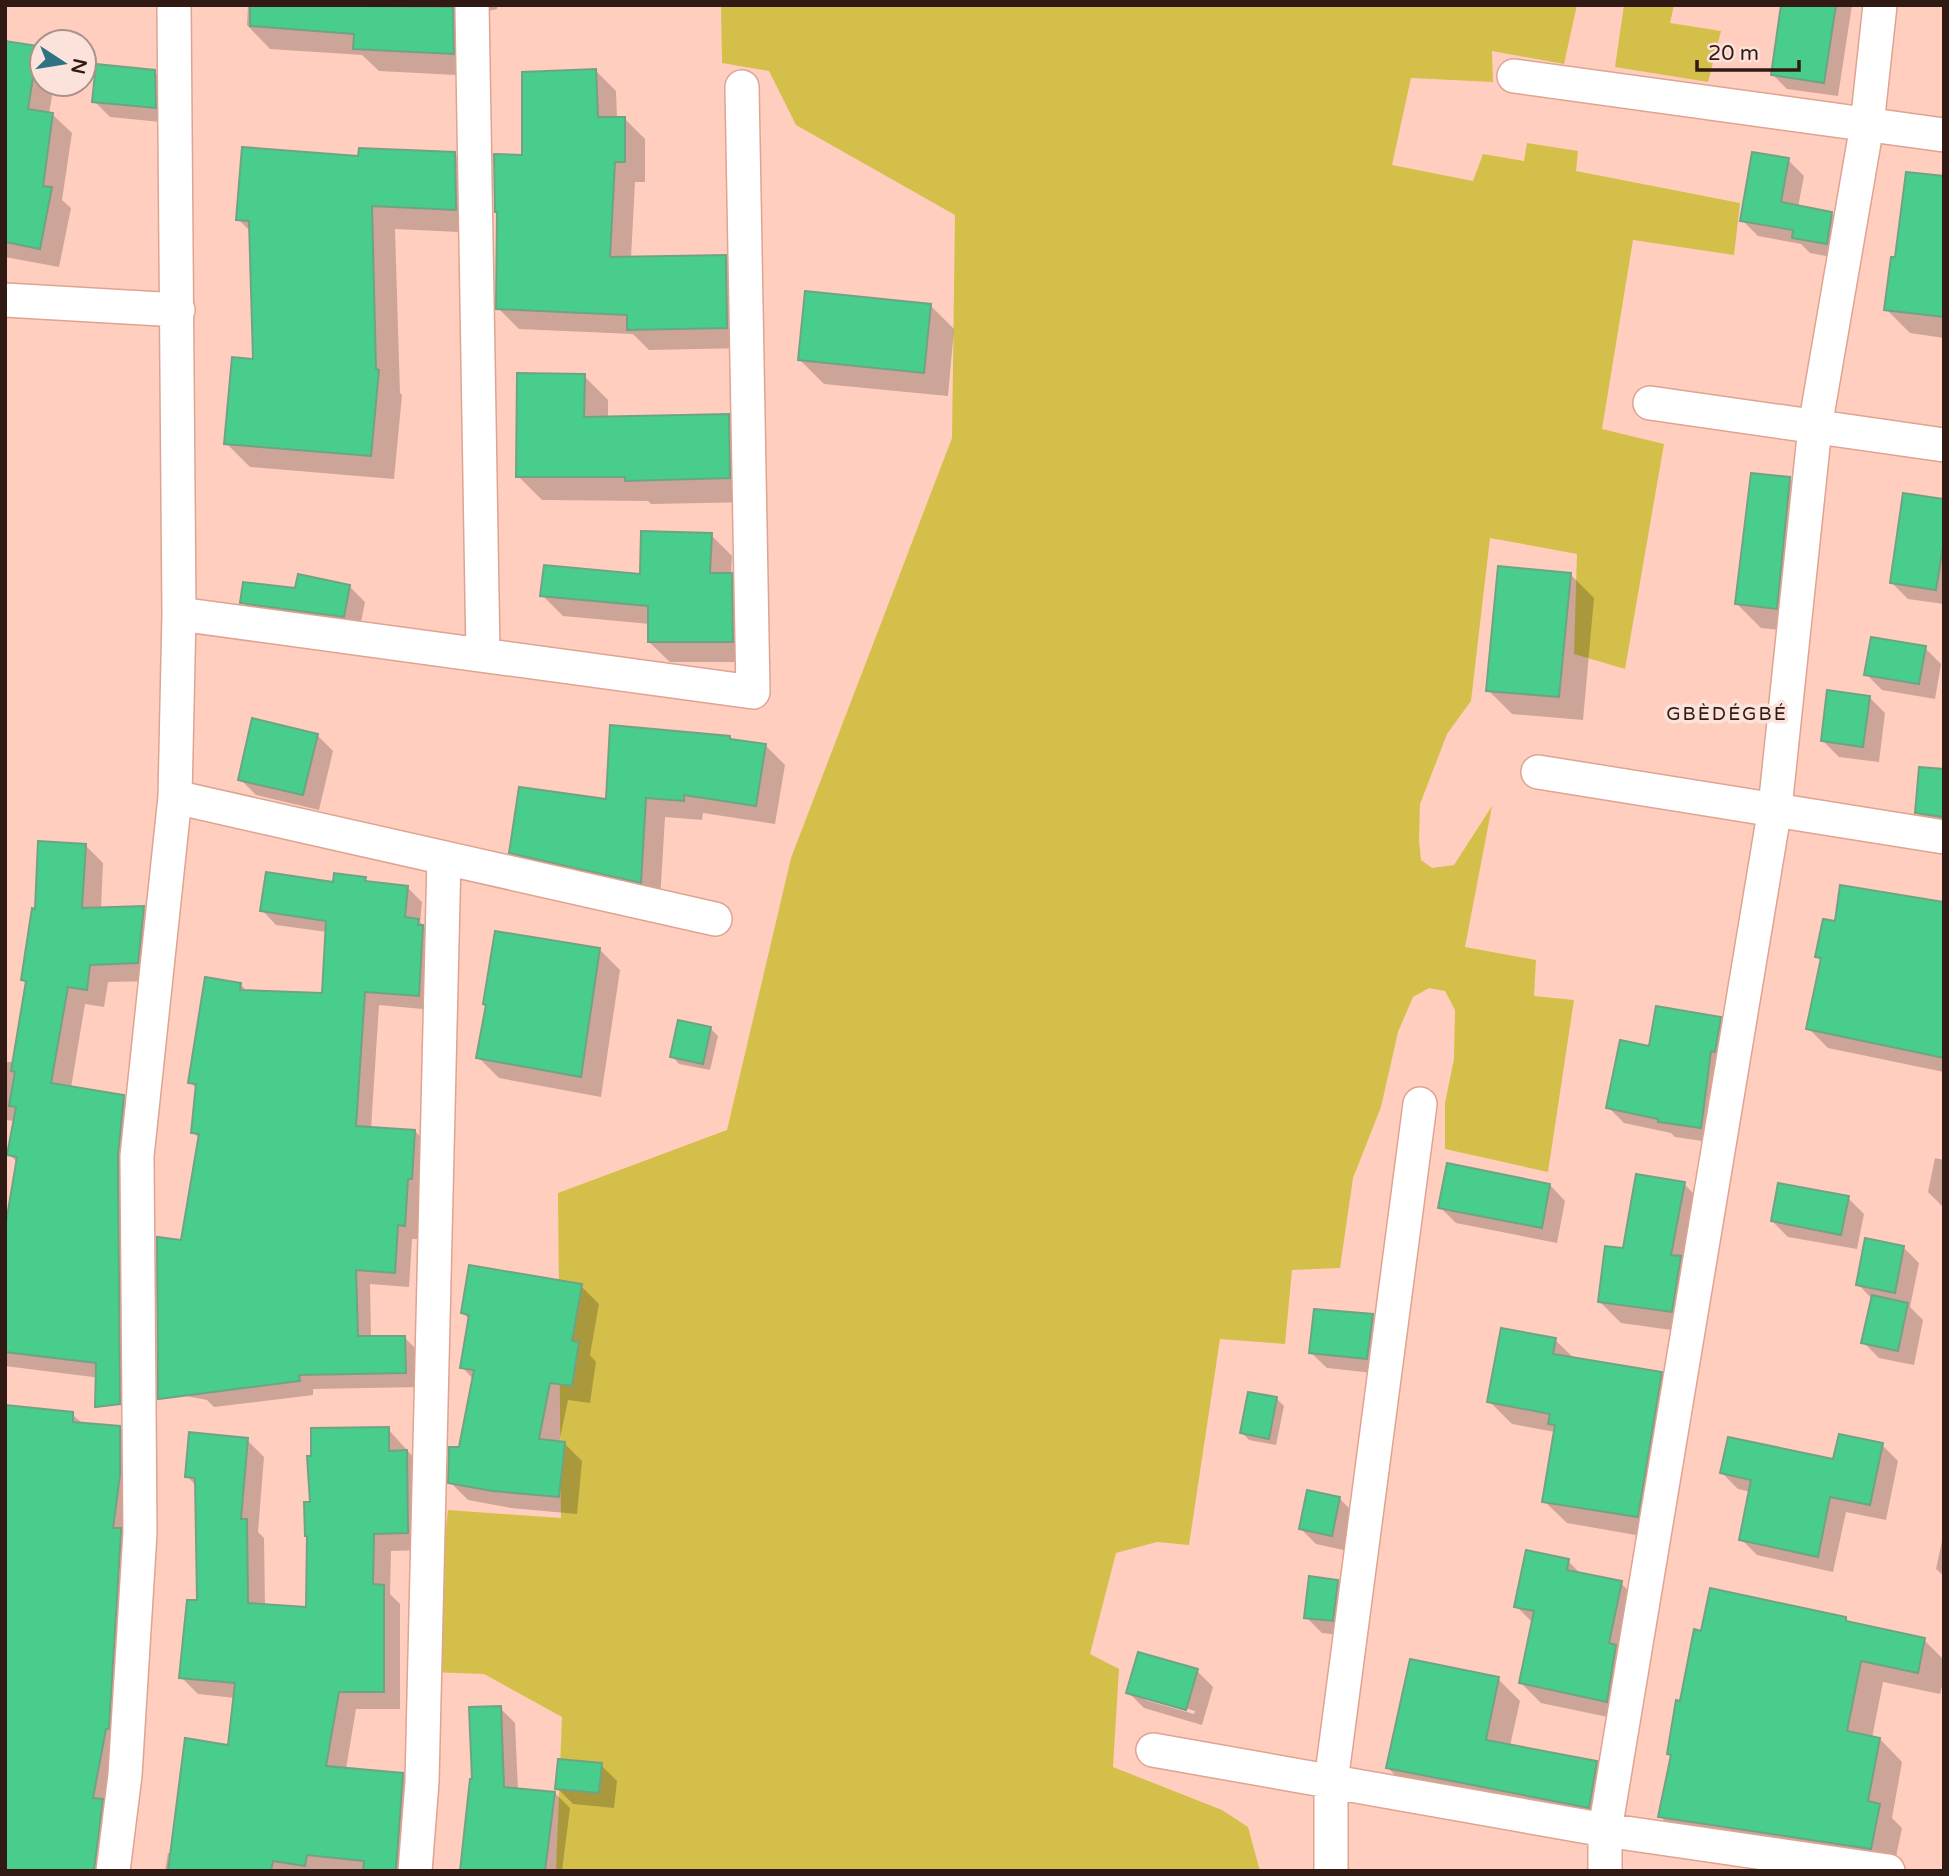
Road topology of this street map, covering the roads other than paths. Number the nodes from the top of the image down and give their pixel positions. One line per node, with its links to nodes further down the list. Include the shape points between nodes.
1 (174, 5): 9 (street)
2 (472, 5): 14 (street)
3 (1880, 5): 6 (street)
4 (1514, 76): 6 (street)
5 (742, 87): 14 (street, via 753,692)
6 (1867, 125): 7 (street); 11 (street)
7 (1944, 135)
8 (5, 300): 9 (street)
9 (178, 310): 13 (street)
10 (1650, 403): 11 (street)
11 (1815, 427): 12 (street); 17 (street)
12 (1944, 445)
13 (179, 614): 14 (street); 16 (street)
14 (483, 655)
15 (1538, 772): 17 (street)
16 (175, 797): 19 (street); 25 (street, via 136,1156 140,1534 125,1775)
17 (1775, 808): 18 (street); 24 (street)
18 (1944, 837)
19 (444, 858): 20 (street); 26 (street, via 422,1782)
20 (715, 919)
21 (1420, 1104): 23 (street)
22 (1153, 1750): 23 (street)
23 (1331, 1782): 24 (street); 27 (street)
24 (1605, 1830): 28 (street); 29 (street)
25 (113, 1871)
26 (415, 1871)
27 (1331, 1871)
28 (1605, 1871)
29 (1888, 1871)

